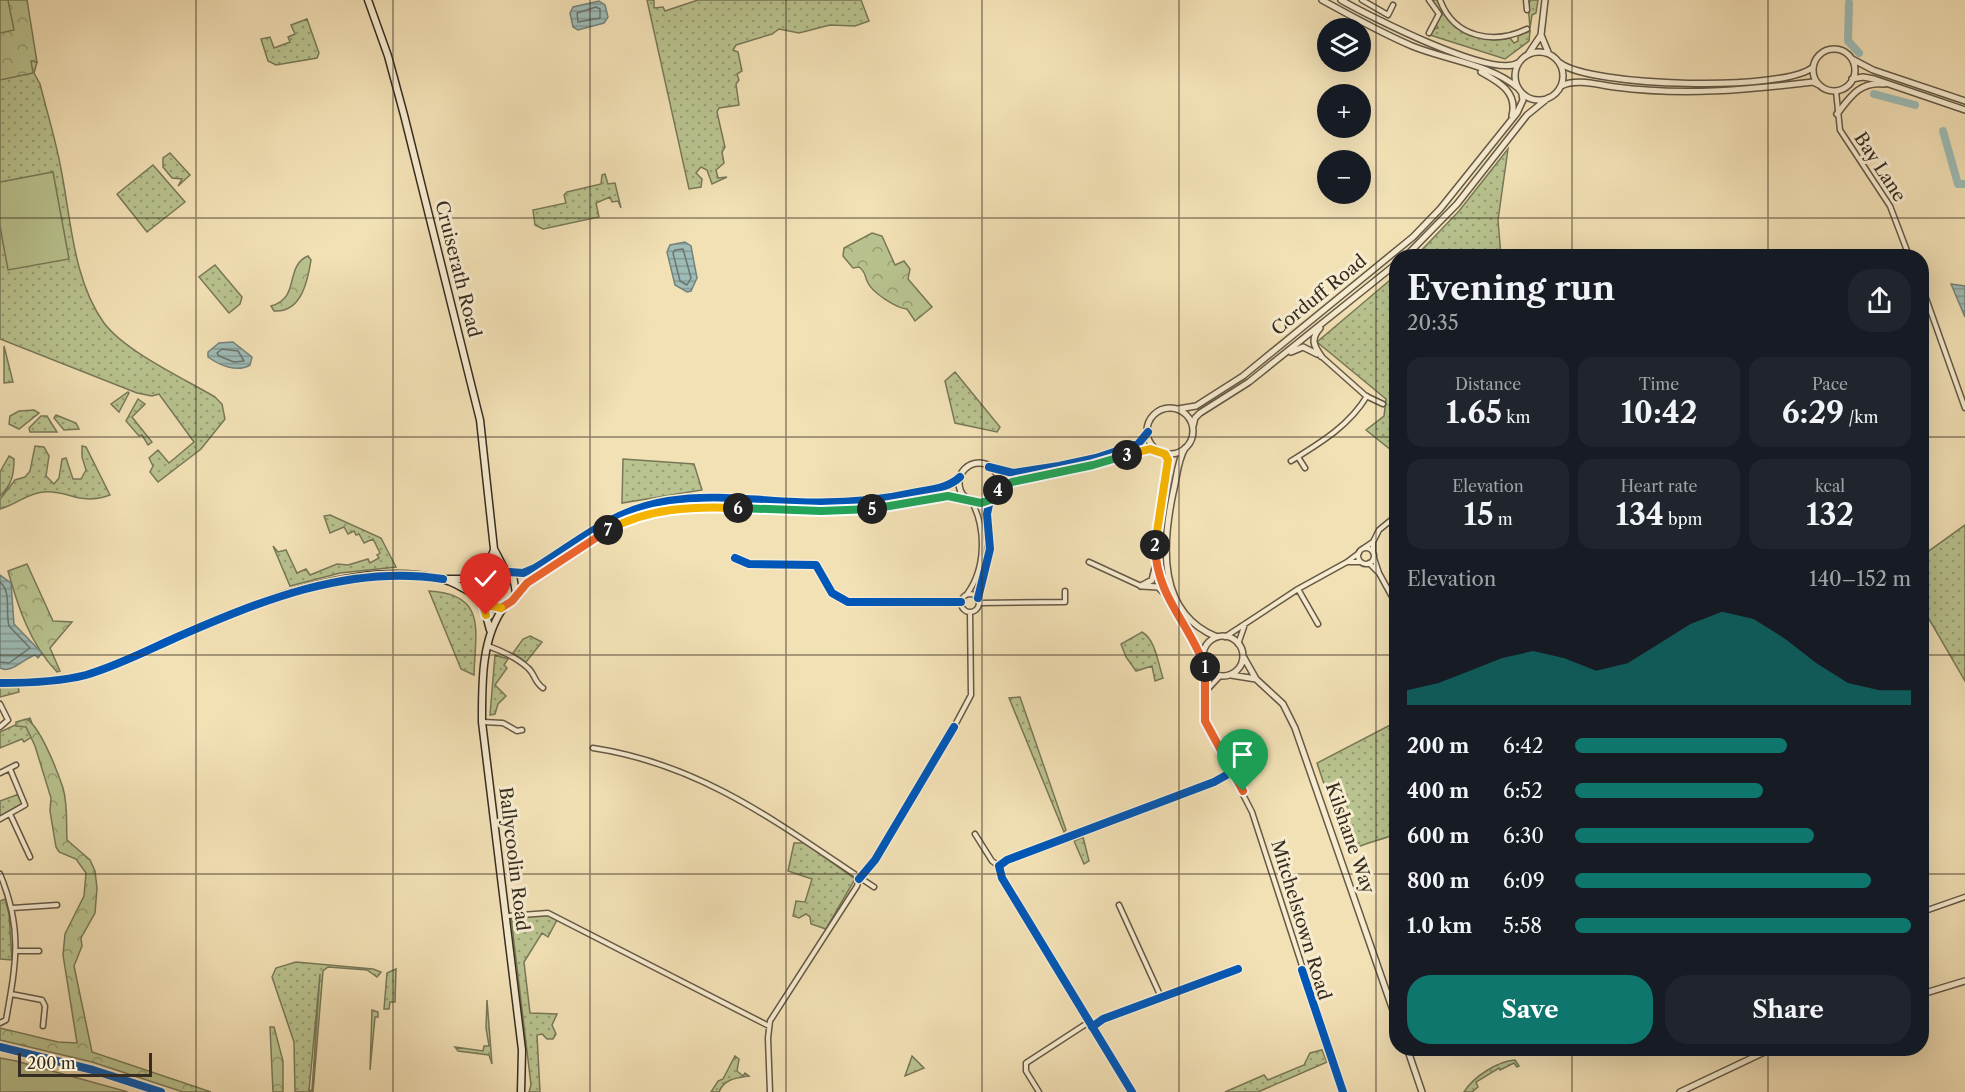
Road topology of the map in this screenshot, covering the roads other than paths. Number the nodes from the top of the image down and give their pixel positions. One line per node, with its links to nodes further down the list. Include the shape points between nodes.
1 (368, 0): 64 (main road, Cruiserath Road, via 404,115 480,420)
2 (1322, 0): 22 (street, via 1402,42)
3 (1341, 0): 20 (street, via 1437,46 1507,68)
4 (1362, 0): 10 (street, via 1388,15)
5 (1429, 0): 13 (street, via 1439,12 1435,28)
6 (1440, 0): 14 (street, via 1451,18 1472,33 1492,39)
7 (1526, 0): 8 (street); 11 (street)
8 (1532, 0)
9 (1545, 0): 15 (street)
10 (1393, 5)
11 (1527, 10)
12 (1527, 29): 14 (street)
13 (1429, 33)
14 (1514, 35): 16 (street)
15 (1541, 35): 17 (street); 18 (street)
16 (1516, 42)
17 (1549, 53): 18 (street); 21 (street)
18 (1528, 54): 20 (street)
19 (1852, 59): 23 (street, via 1843,51 1832,49 1821,53); 24 (street); 31 (street)
20 (1518, 63): 28 (street, via 1515,78)
21 (1560, 63): 23 (street, via 1577,73 1670,83 1758,80 1804,74); 26 (street)
22 (1466, 65): 28 (street, via 1495,73); 34 (street, via 1498,81 1510,94 1514,105)
23 (1813, 67): 25 (street)
24 (1852, 79): 27 (street); 29 (street, via 1863,76)
25 (1819, 85): 26 (street, via 1813,82 1705,93 1578,83); 27 (street)
26 (1561, 86): 30 (street)
27 (1836, 90): 33 (street, Bay Lane)
28 (1520, 91): 30 (street, via 1534,100); 34 (street, Corduff Road, via 1522,106)
29 (1921, 94): 32 (street); 33 (street, via 1871,84 1852,94)
30 (1548, 98): 36 (street, via 1527,115 1457,204)
31 (1965, 101)
32 (1965, 110)
33 (1837, 114): 37 (street, Bay Lane, via 1845,138 1897,219)
34 (1509, 123): 35 (street, Corduff Road, via 1440,209)
35 (1399, 249)
36 (1413, 249)
37 (1907, 249)
38 (1389, 257): 47 (street, Corduff Road, via 1218,394 1196,406)
39 (1389, 270): 40 (street, Corduff Road)
40 (1353, 299): 42 (street, via 1315,334 1314,346); 43 (street, Corduff Road)
41 (1929, 307): 46 (street)
42 (1321, 356): 43 (street, via 1308,348 1298,348); 44 (street)
43 (1267, 368): 48 (street, Corduff Road, via 1200,413)
44 (1367, 396): 45 (street); 53 (street, via 1349,421)
45 (1383, 404)
46 (1965, 408)
47 (1178, 409): 48 (street, via 1190,417); 49 (street, via 1160,410 1151,418)
48 (1192, 426): 50 (street, via 1192,438)
49 (1148, 432): 51 (street, via 1147,438); 55 (street, via 1138,444 1059,466 1013,473)
50 (1185, 448): 52 (street); 95 (street, via 1166,523 1166,564 1185,613 1199,629)
51 (1158, 450): 52 (street); 58 (street, via 1143,449 1093,465 1020,480)
52 (1165, 454): 69 (street, via 1168,470 1158,517)
53 (1298, 457): 54 (street); 56 (street)
54 (1291, 461)
55 (989, 466): 57 (street, via 973,465); 58 (street, via 999,481)
56 (1305, 468)
57 (960, 477): 59 (street, via 960,488); 74 (street, via 948,486 863,501 700,498 656,503 604,522 535,568 523,573)
58 (997, 492): 60 (street)
59 (966, 498): 61 (street); 84 (street, via 939,496 843,511 695,507 655,512 597,536 527,583)
60 (990, 500): 61 (street); 86 (street, via 990,549)
61 (972, 502): 82 (street, via 981,523 982,549)
62 (1389, 522): 63 (street)
63 (1373, 542): 65 (street); 67 (street)
64 (494, 549): 74 (main road, Cruiserath Road); 76 (main road)
65 (1364, 549): 66 (street); 67 (street)
66 (1359, 553): 71 (street); 72 (street)
67 (1373, 555): 73 (street); 75 (street)
68 (735, 558): 87 (street, via 749,564 816,565 832,593 856,603)
69 (1156, 558): 78 (street, via 1152,580); 83 (street)
70 (1089, 562): 78 (street)
71 (1347, 562): 72 (street); 79 (street)
72 (1361, 562): 73 (street)
73 (1369, 563): 75 (street)
74 (507, 571): 76 (main road, via 495,568); 84 (main road, via 516,582)
75 (1378, 573): 81 (street)
76 (482, 574): 77 (main road, via 474,579); 85 (main road, via 476,589)
77 (443, 579): 85 (main road); 105 (main road, via 387,574 339,581 246,608 88,674)
78 (1141, 586): 83 (street, via 1158,587)
79 (1298, 589): 92 (street); 93 (street)
80 (1065, 591): 88 (street, via 1065,602)
81 (1389, 592)
82 (967, 594): 86 (street); 87 (street)
83 (1164, 594): 100 (street)
84 (515, 596): 90 (main road)
85 (478, 597): 89 (main road)
86 (978, 598): 88 (street)
87 (961, 602): 91 (street)
88 (980, 603): 91 (street)
89 (483, 604): 90 (main road); 94 (main road, Ballycoolin Road)
90 (504, 607): 94 (main road, Ballycoolin Road)
91 (970, 612): 111 (street, via 971,695)
92 (1246, 623): 96 (street); 97 (street)
93 (1318, 624)
94 (490, 631): 98 (main road, Ballycoolin Road)
95 (1217, 637): 96 (street); 100 (street, via 1205,646)
96 (1225, 637): 97 (street)
97 (1238, 644): 99 (street)
98 (488, 646): 106 (street, via 529,669 535,683); 109 (main road, Ballycoolin Road)
99 (1243, 656): 102 (street); 104 (street, Kilshane Way)
100 (1203, 658): 101 (street)
101 (1205, 666): 103 (street); 107 (street, Mitchelstown Road)
102 (1230, 675): 103 (street); 104 (street)
103 (1220, 676): 107 (street)
104 (1256, 679): 139 (street, Kilshane Way, via 1283,704 1295,728)
105 (0, 683)
106 (543, 687)
107 (1205, 693): 116 (street, Mitchelstown Road, via 1205,721)
108 (0, 704): 110 (street, via 8,720)
109 (482, 722): 112 (street); 131 (main road, Ballycoolin Road)
110 (0, 727)
111 (954, 727)
112 (522, 730)
113 (593, 748): 124 (street, via 654,761 709,782)
114 (16, 765): 115 (street)
115 (10, 768): 117 (street); 118 (street, via 25,805)
116 (1232, 772): 122 (street); 152 (street, Mitchelstown Road, via 1265,846)
117 (0, 773)
118 (10, 814): 119 (street); 121 (street)
119 (0, 819)
120 (975, 834): 122 (street)
121 (30, 857)
122 (999, 866): 141 (street, via 1002,878)
123 (0, 874): 129 (street)
124 (859, 879): 125 (street); 143 (street)
125 (874, 887)
126 (1965, 897): 130 (street)
127 (57, 905): 129 (street)
128 (1119, 905): 138 (street)
129 (12, 908): 132 (street)
130 (1929, 910)
131 (507, 915): 143 (street, via 548,913); 148 (main road, Ballycoolin Road, via 523,1057)
132 (17, 951): 133 (street); 137 (street)
133 (39, 951)
134 (1238, 969): 138 (street)
135 (1965, 981): 136 (street)
136 (1929, 992)
137 (11, 994): 140 (street, via 6,1020); 142 (street, via 43,1001)
138 (1161, 997): 141 (street)
139 (1389, 999)
140 (0, 1023)
141 (1091, 1024): 150 (street, via 1026,1063 1026,1071); 151 (street)
142 (43, 1026)
143 (769, 1026): 149 (street)
144 (0, 1047): 147 (main road, via 87,1068)
145 (1410, 1056): 153 (street)
146 (1756, 1056): 154 (street)
147 (161, 1092)
148 (521, 1092)
149 (770, 1092)
150 (1039, 1092)
151 (1132, 1092)
152 (1343, 1092)
153 (1422, 1092)
154 (1680, 1092)

